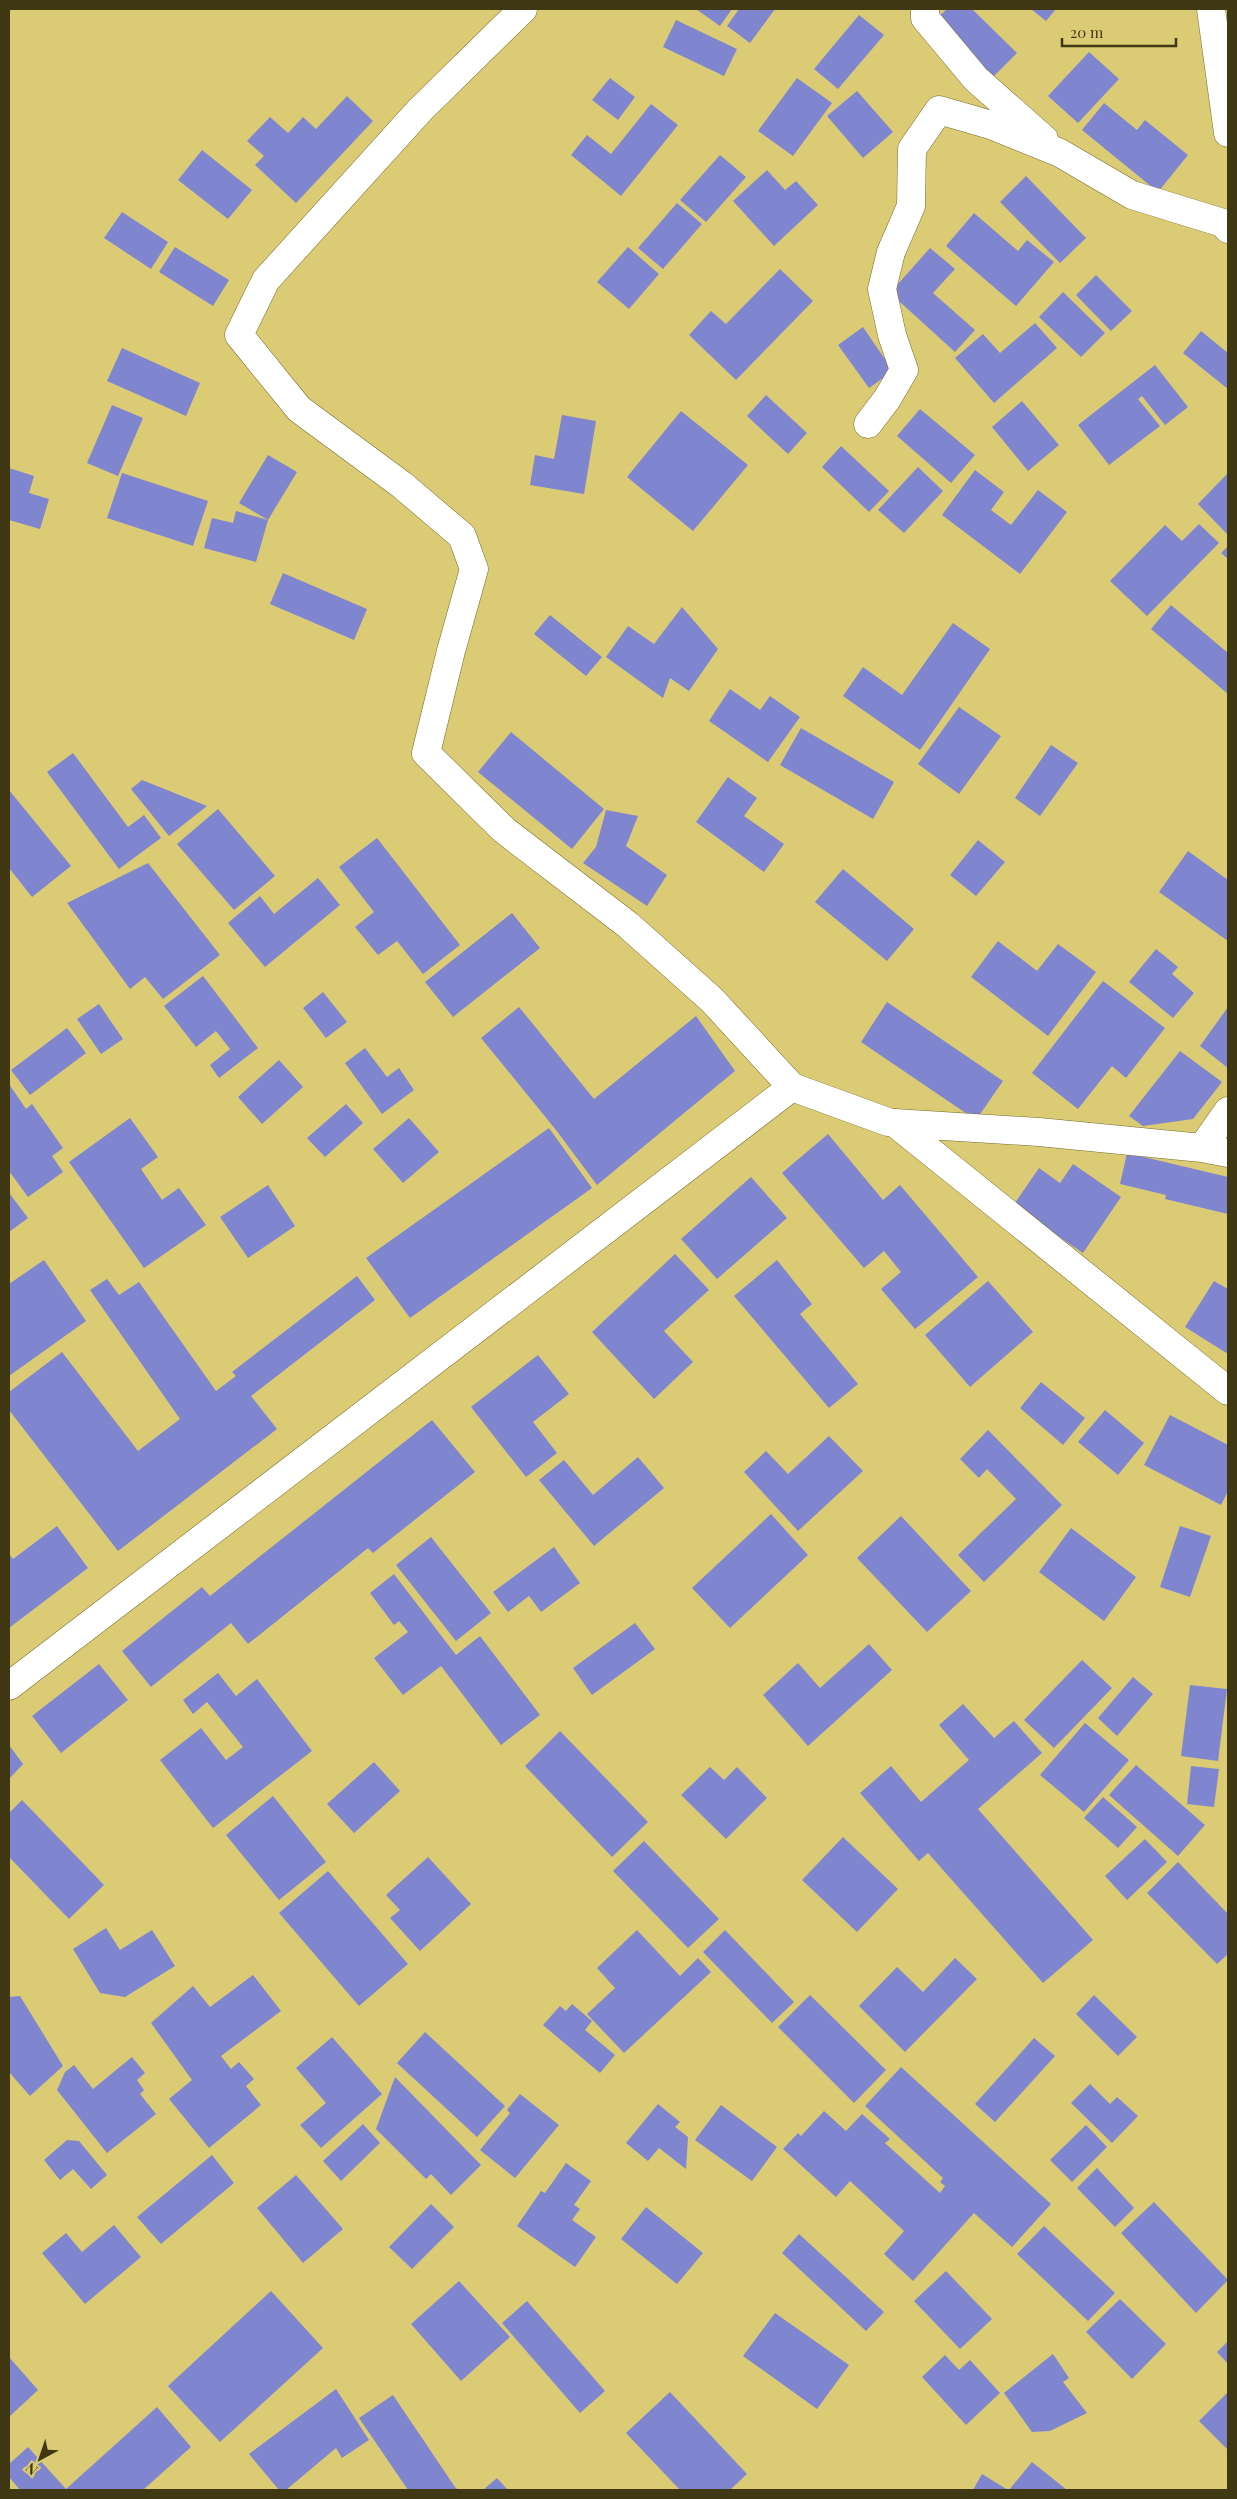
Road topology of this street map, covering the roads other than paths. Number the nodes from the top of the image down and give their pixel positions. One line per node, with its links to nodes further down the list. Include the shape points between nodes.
1 (523, 9): 8 (lane, via 420,110 266,280 239,335 299,409 402,485 462,536 474,569 450,651 426,753 504,830 628,925 712,1000)
2 (925, 9): 5 (lane, via 925,18 976,79)
3 (1211, 9): 4 (lane)
4 (1228, 133)
5 (1060, 153): 6 (lane, via 1132,195 1223,223); 7 (lane, via 991,125 939,110 912,149 911,206 891,252 882,289 904,370)
6 (1228, 229)
7 (868, 424)
8 (792, 1086): 10 (lane); 13 (lane)
9 (1228, 1111): 11 (lane)
10 (895, 1123): 11 (lane, via 1039,1132); 12 (lane)
11 (1215, 1151)
12 (1228, 1391)
13 (9, 1686)

